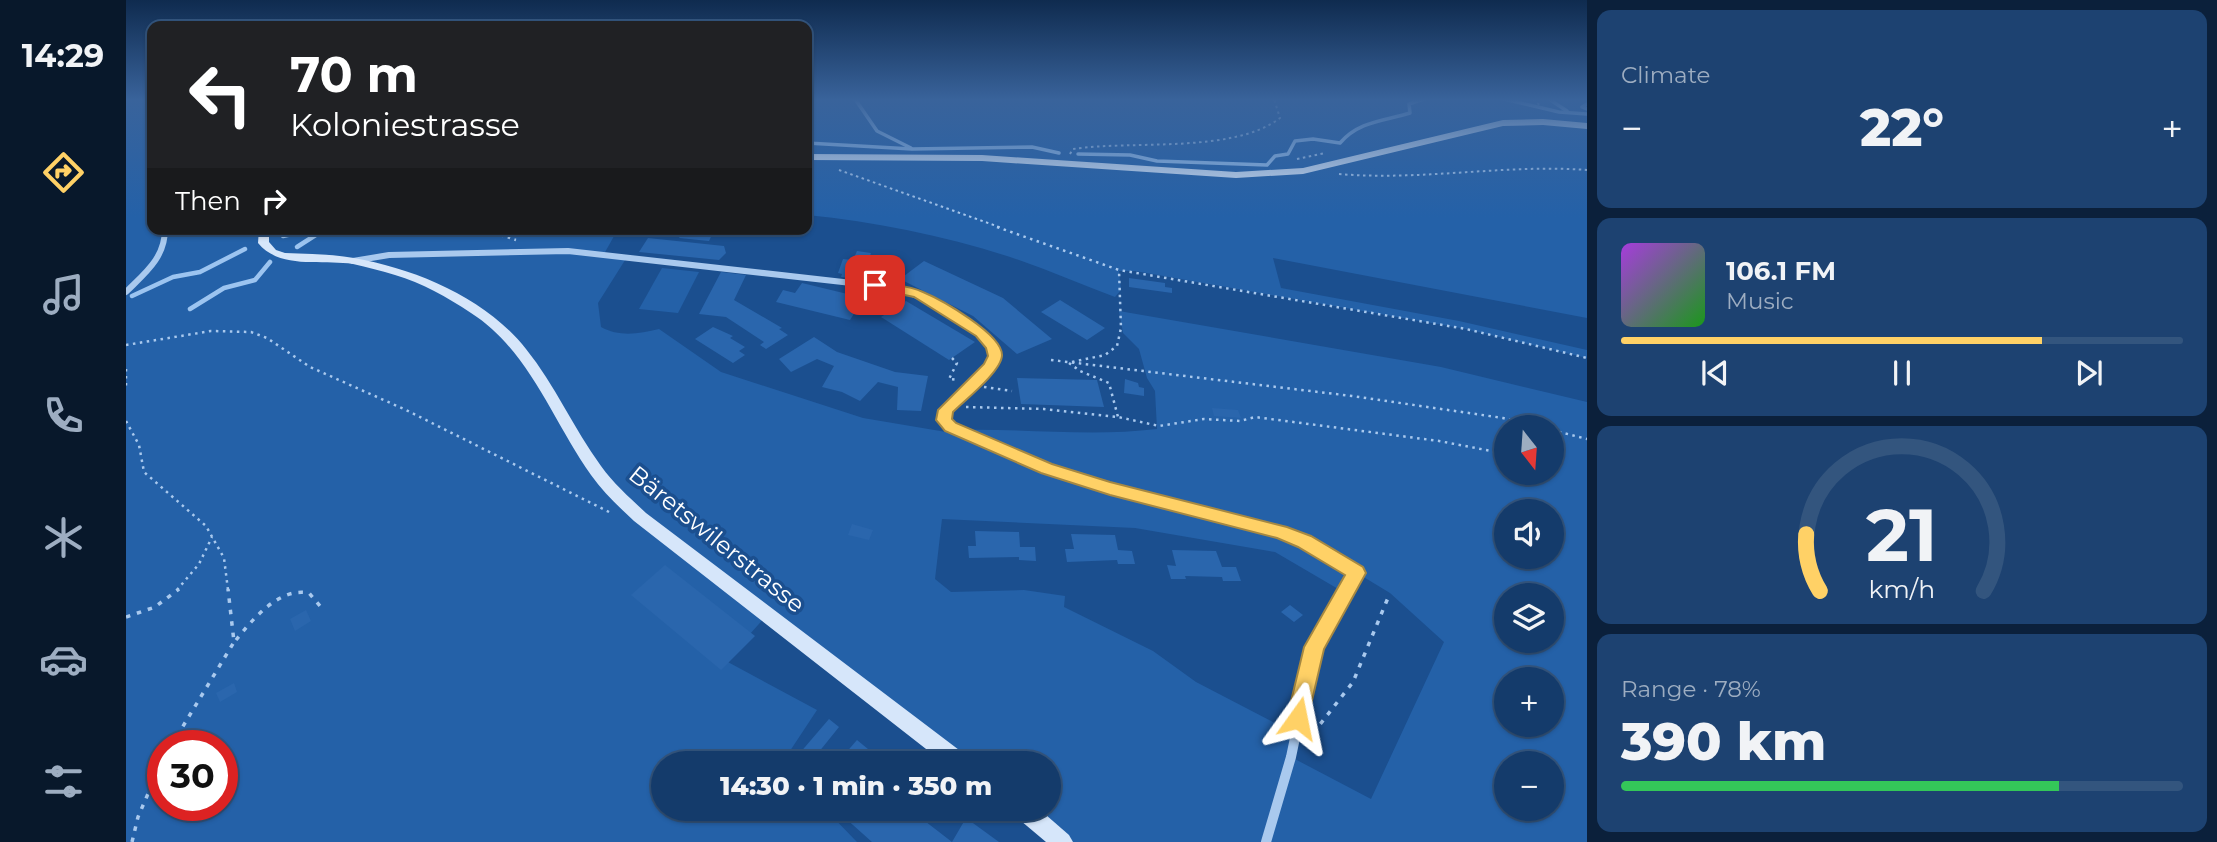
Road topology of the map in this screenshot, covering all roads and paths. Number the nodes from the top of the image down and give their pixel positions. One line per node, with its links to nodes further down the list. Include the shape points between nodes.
1 (1225, 138): 4 (path, via 1085,146 1073,149)
2 (1439, 138): 4 (street, via 1271,175)
3 (812, 157): 4 (street); 10 (path, via 818,163)
4 (1069, 163)
5 (1587, 170): 6 (path, via 1530,167 1384,177)
6 (1332, 173)
7 (165, 235): 11 (street, via 159,259)
8 (264, 235): 9 (street, Bäretswilerstrasse, via 263,243 277,254)
9 (353, 261): 18 (street, via 389,255 568,251 896,288 918,294 990,342 994,361); 28 (street, Bäretswilerstrasse, via 433,285 500,328 522,352 596,471)
10 (1118, 270): 14 (path, via 1466,329); 16 (path, via 1119,345 1106,354)
11 (126, 292)
12 (126, 345): 28 (path, via 211,331 251,332 310,367 568,493 617,516)
13 (952, 358): 18 (path, via 957,363 949,379 966,377)
14 (1587, 358)
15 (1051, 360): 16 (path)
16 (1069, 363): 22 (path, via 1109,383); 23 (path)
17 (126, 369): 19 (path)
18 (973, 382): 20 (path); 21 (street)
19 (126, 389)
20 (1012, 391)
21 (948, 406): 22 (path); 34 (street, via 943,417 947,426 1046,468 1280,532 1356,573 1314,647)
22 (1118, 416): 27 (path, via 1159,426 1255,416)
23 (1494, 417)
24 (126, 421): 29 (path, via 139,445 144,472 206,526)
25 (1564, 433): 26 (path)
26 (1587, 439)
27 (1494, 452)
28 (640, 517): 36 (street, Bäretswilerstrasse)
29 (212, 537): 32 (path, via 181,588); 33 (path, via 224,558)
30 (1390, 593): 34 (path, via 1353,682 1318,727)
31 (320, 606): 33 (path, via 310,593 298,591 279,599)
32 (126, 617)
33 (234, 642): 35 (path)
34 (1298, 718): 41 (street)
35 (181, 730)
36 (944, 751)
37 (147, 796): 39 (path)
38 (1037, 821): 40 (street)
39 (132, 842)
40 (1062, 842)
41 (1266, 842)

